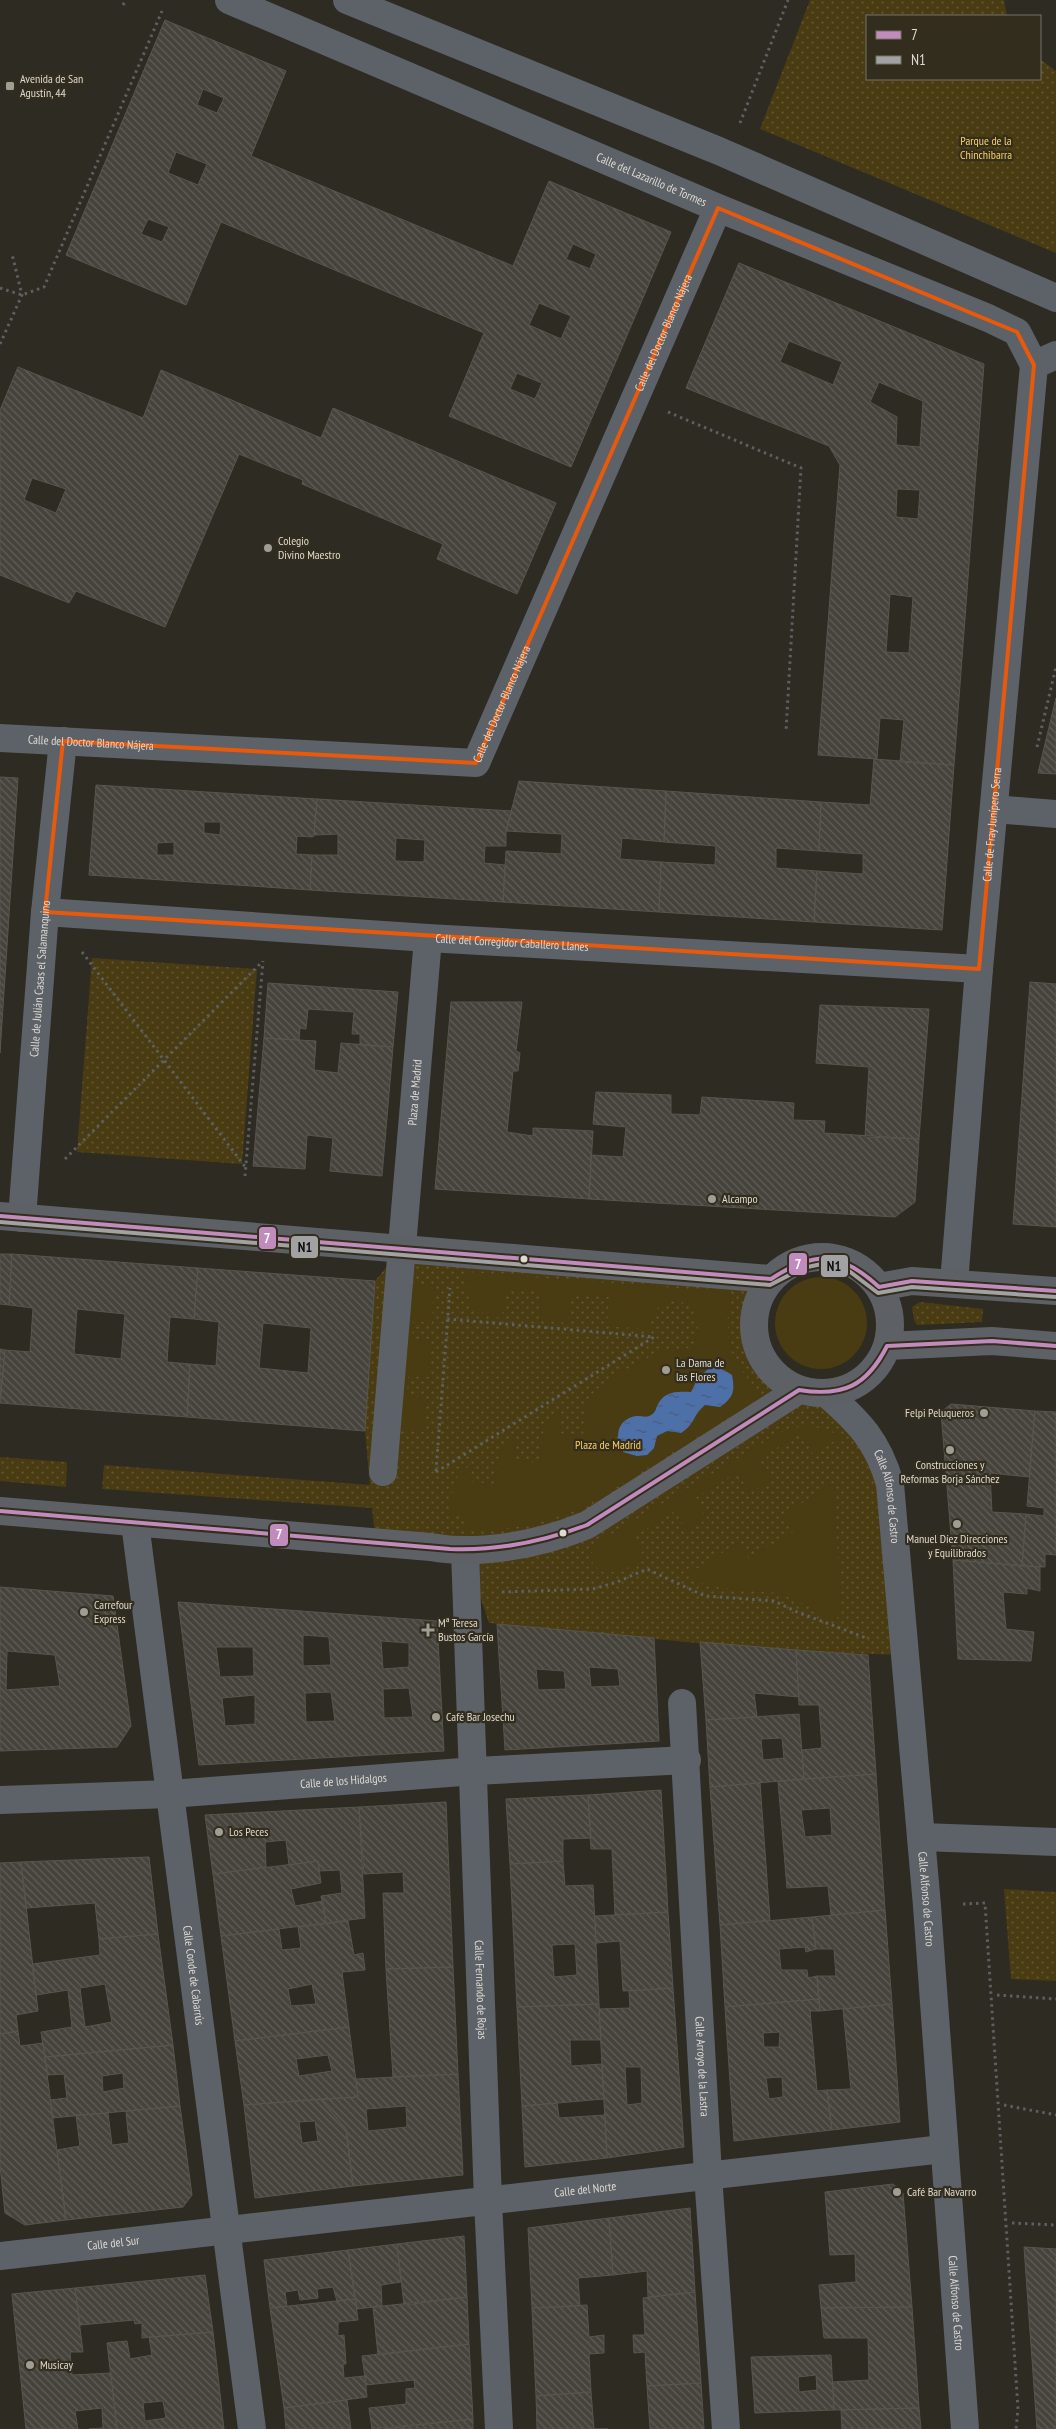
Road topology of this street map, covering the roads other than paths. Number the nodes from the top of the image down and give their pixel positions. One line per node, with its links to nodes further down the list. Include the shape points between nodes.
1 (229, 0): 3 (street, Calle del Lazarillo de Tormes)
2 (347, 0): 4 (street, via 719,151)
3 (718, 208): 5 (street, Calle del Lazarillo de Tormes, via 1016,332); 7 (street, Calle del Doctor Blanco Nájera, via 476,763)
4 (1056, 298)
5 (1045, 360): 8 (street, Calle de Fray Junípero Serra)
6 (0, 738): 7 (street, Calle del Doctor Blanco Nájera)
7 (63, 741): 10 (street, Calle de Julián Casas el Salamanquino)
8 (994, 809): 9 (street); 12 (street, Calle de Fray Junípero Serra)
9 (1056, 814)
10 (45, 912): 11 (street, Calle del Corregidor Caballero Llanes); 13 (street, Calle de Julián Casas el Salamanquino)
11 (428, 938): 12 (street, Calle del Corregidor Caballero Llanes); 14 (street, Plaza de Madrid)
12 (979, 969): 16 (street, Calle de Fray Junípero Serra)
13 (11, 1217): 14 (main road)
14 (402, 1248): 15 (main road); 23 (street, Plaza de Madrid)
15 (771, 1279): 17 (main road, via 791,1264 815,1257 839,1259 862,1269); 21 (main road, via 759,1298 755,1312 755,1342 764,1362 779,1379)
16 (954, 1283): 17 (main road, via 912,1281); 18 (main road)
17 (879, 1287): 19 (main road, via 890,1315)
18 (1056, 1291)
19 (887, 1346): 20 (main road, via 992,1341); 22 (main road, via 881,1361 864,1378 843,1391)
20 (1056, 1346)
21 (799, 1390): 22 (main road); 26 (main road, via 587,1525 567,1533 504,1547)
22 (826, 1393): 32 (street, Calle Alfonso de Castro, via 848,1412 874,1443 884,1461 890,1484)
23 (383, 1472)
24 (0, 1512): 25 (main road)
25 (135, 1523): 26 (main road); 30 (street, Calle Conde de Cabarrús)
26 (465, 1551): 29 (street, Calle Fernando de Rojas)
27 (682, 1703): 28 (street, Calle Arroyo de la Lastra)
28 (687, 1760): 29 (street, Calle de los Hidalgos); 35 (street, Calle Arroyo de la Lastra)
29 (474, 1771): 30 (street, Calle de los Hidalgos); 36 (street, Calle Fernando de Rojas)
30 (170, 1794): 31 (street, Calle de los Hidalgos); 37 (street, Calle Conde de Cabarrús)
31 (0, 1800)
32 (921, 1837): 33 (street); 34 (street, Calle Alfonso de Castro)
33 (1056, 1842)
34 (943, 2149): 35 (street, Calle del Norte); 42 (street, Calle Alfonso de Castro)
35 (708, 2175): 36 (street, Calle del Norte); 41 (street, Calle Arroyo de la Lastra)
36 (488, 2201): 37 (street, Calle del Norte); 40 (street, Calle Fernando de Rojas)
37 (226, 2231): 38 (street, Calle del Sur); 39 (street, Calle Conde de Cabarrús)
38 (0, 2256)
39 (252, 2429)
40 (499, 2429)
41 (726, 2429)
42 (965, 2429)

